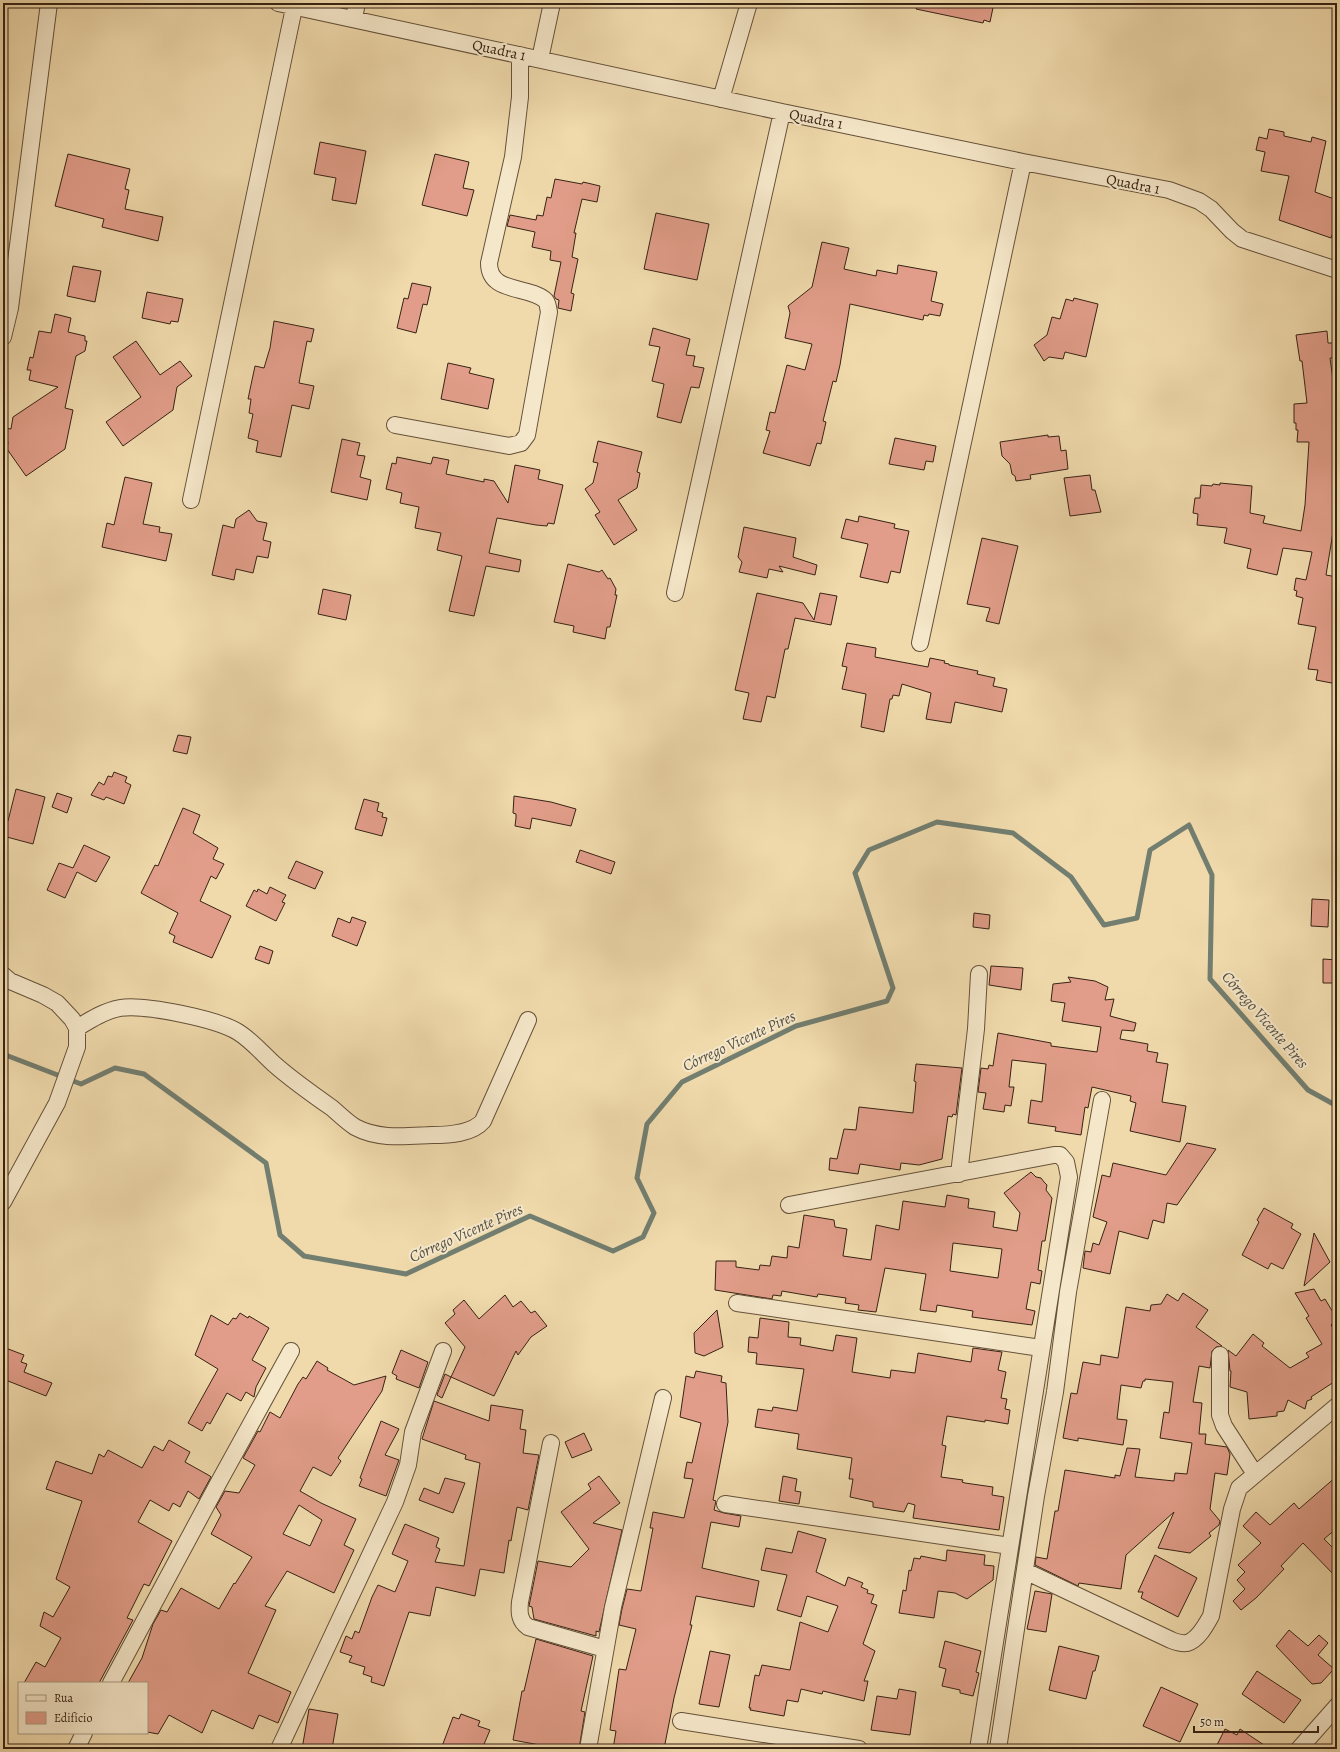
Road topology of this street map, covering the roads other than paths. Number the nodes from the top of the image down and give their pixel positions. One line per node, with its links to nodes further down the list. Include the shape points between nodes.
1 (49, 3): 13 (street, via 10,308)
2 (278, 3): 5 (street, Quadra 1)
3 (552, 3): 8 (street)
4 (749, 3): 9 (street)
5 (295, 5): 6 (street, Quadra 1); 15 (street)
6 (355, 11): 7 (street, Quadra 1)
7 (520, 55): 8 (street, Quadra 1); 14 (street, via 520,97 513,157 489,263 492,277 497,282 545,300 549,312 527,435 520,443 509,446)
8 (540, 59): 9 (street, Quadra 1)
9 (721, 99): 10 (street, Quadra 1)
10 (782, 112): 11 (street, Quadra 1); 16 (street)
11 (1023, 162): 12 (street, Quadra 1, via 1169,190 1199,201 1211,209 1242,239); 17 (street)
12 (1337, 270)
13 (3, 337)
14 (395, 425)
15 (191, 500)
16 (675, 593)
17 (920, 643)
18 (979, 974): 23 (street, via 976,1029)
19 (3, 975): 21 (street, via 10,981 58,1003 72,1018)
20 (528, 1020): 21 (street, via 483,1121 479,1126 464,1132 446,1135 389,1136 355,1127 291,1079 245,1037 220,1025 160,1010 121,1008 105,1012)
21 (77, 1028): 24 (street, via 77,1047 62,1088 49,1118)
22 (1102, 1100): 37 (street, via 1068,1292 1055,1392)
23 (959, 1174): 25 (street); 27 (street, via 1054,1155 1060,1155 1066,1162 1068,1177)
24 (3, 1202)
25 (789, 1205)
26 (737, 1303): 27 (street)
27 (1041, 1348): 36 (street)
28 (292, 1351): 39 (street)
29 (443, 1351): 44 (street, via 413,1432 408,1465 396,1502)
30 (1220, 1355): 34 (street, via 1220,1415 1224,1426)
31 (663, 1398): 38 (street)
32 (1337, 1406): 34 (street)
33 (551, 1443): 38 (street, via 519,1613 521,1620 528,1627)
34 (1255, 1474): 37 (street, via 1239,1488 1235,1496 1211,1616 1201,1632 1187,1643 1171,1640)
35 (725, 1504): 36 (street)
36 (1010, 1546): 47 (street)
37 (1025, 1571): 48 (street)
38 (605, 1649): 45 (street)
39 (112, 1682)
40 (1337, 1706): 49 (street)
41 (681, 1721): 46 (street)
42 (84, 1734): 43 (street)
43 (76, 1749)
44 (279, 1749)
45 (588, 1749)
46 (859, 1749)
47 (978, 1749)
48 (998, 1749)
49 (1299, 1749)

